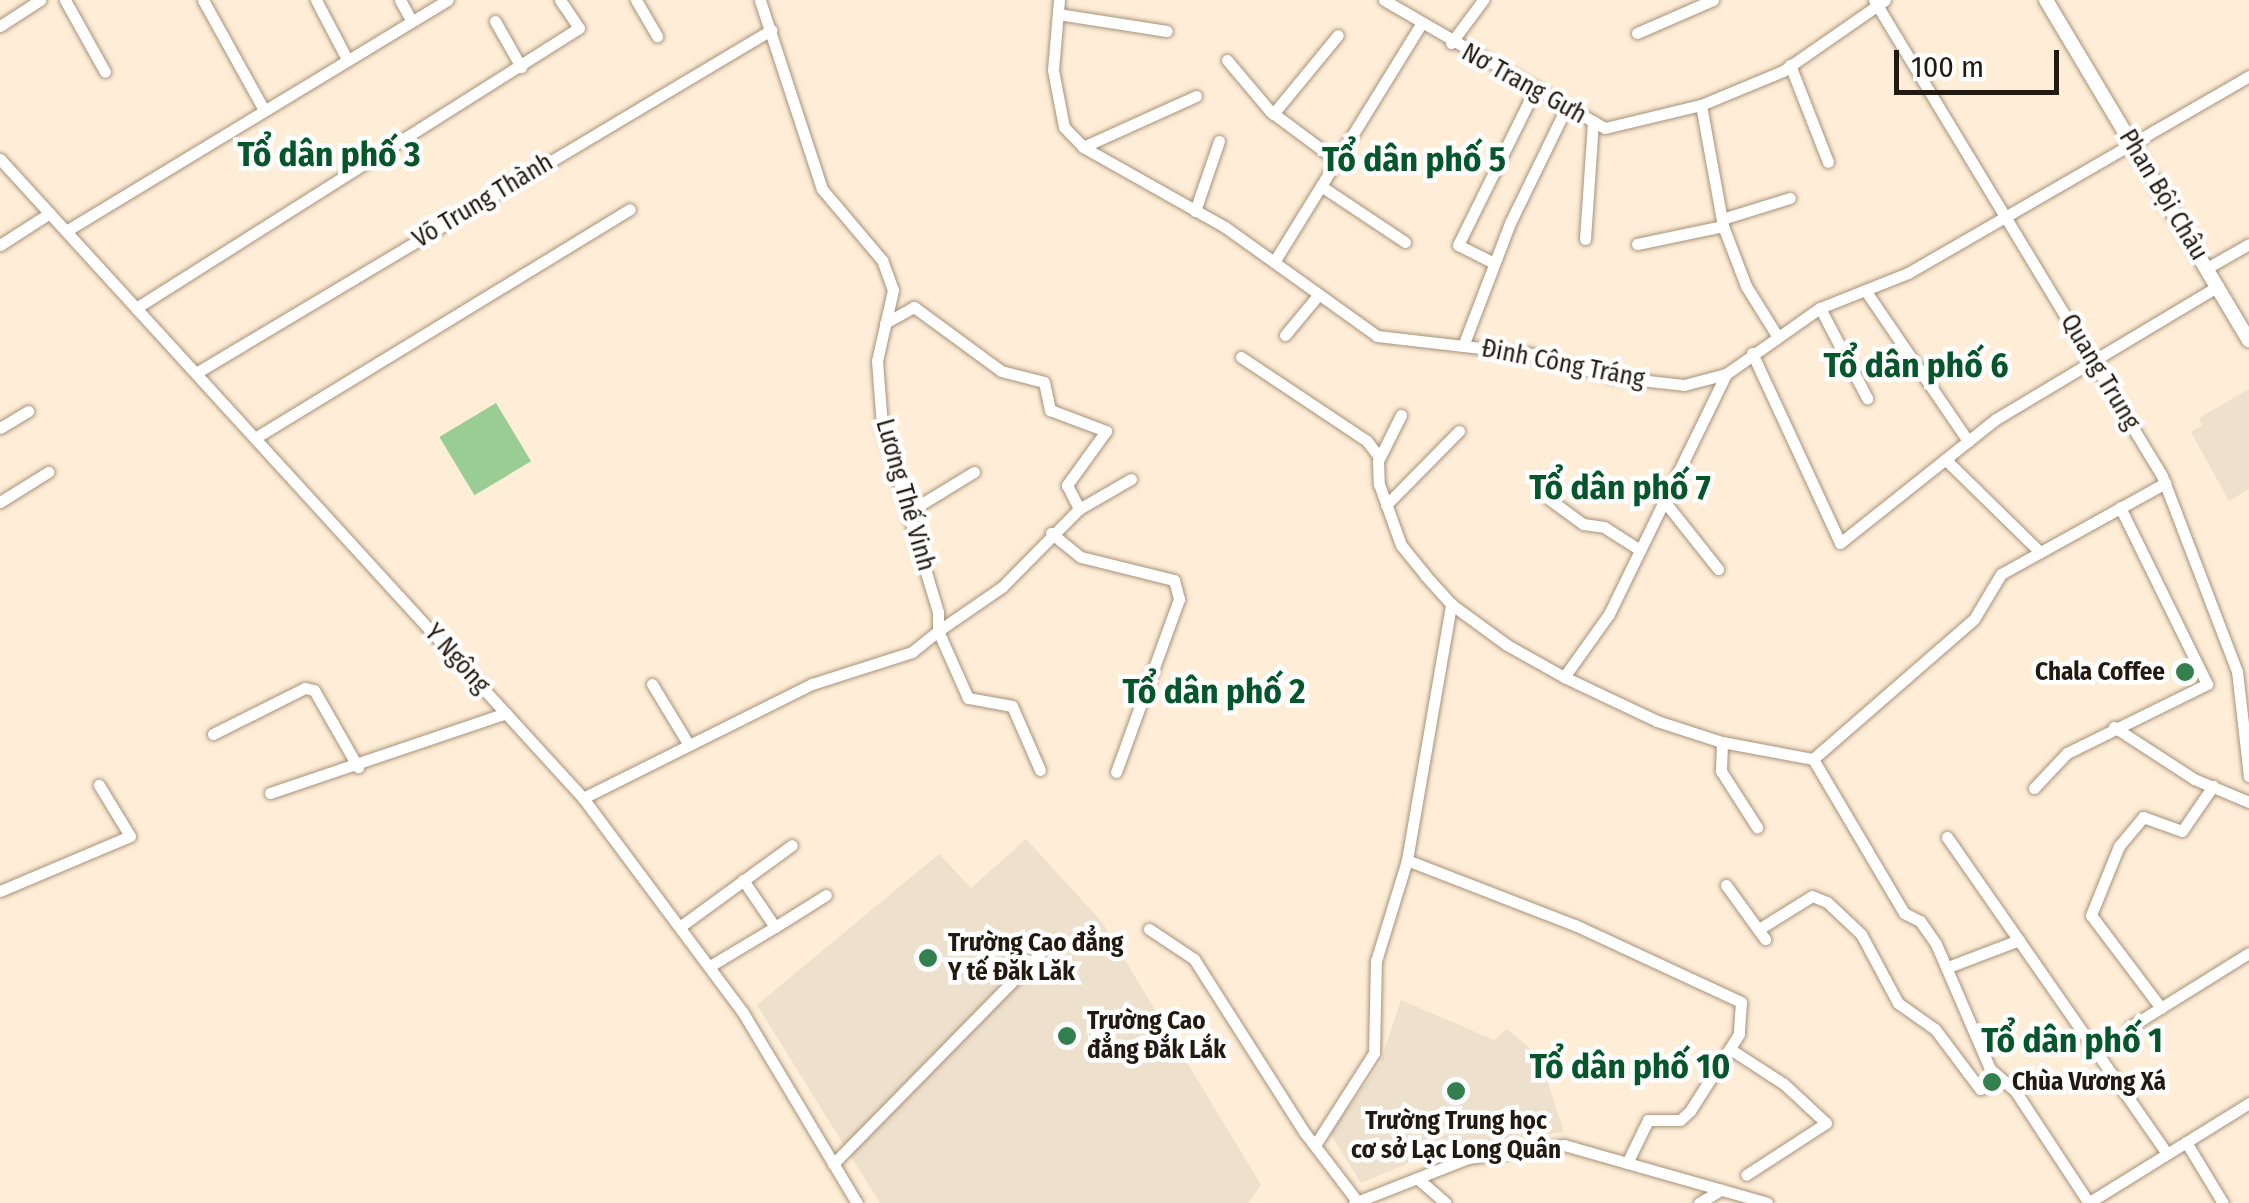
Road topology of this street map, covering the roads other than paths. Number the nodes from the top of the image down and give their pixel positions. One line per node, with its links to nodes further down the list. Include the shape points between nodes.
1 (40, 0): 20 (street)
2 (65, 0): 31 (street)
3 (203, 0): 37 (street)
4 (316, 0): 27 (street)
5 (400, 0): 17 (street)
6 (447, 0): 17 (street)
7 (560, 0): 30 (street, via 579,28)
8 (636, 0): 25 (street)
9 (760, 0): 21 (street, Lương Thế Vinh)
10 (1059, 0): 16 (street)
11 (1384, 0): 19 (street, Nơ Trang Gưh)
12 (1483, 0): 26 (street)
13 (1713, 0): 23 (street)
14 (2046, 0): 41 (main road, Phan Bội Châu)
15 (1878, 2): 29 (street, Nơ Trang Gưh); 52 (street, Quang Trung)
16 (1058, 14): 22 (street); 42 (street, via 1054,70 1064,127)
17 (411, 20): 27 (street)
18 (494, 21): 30 (street)
19 (1421, 24): 26 (street, Nơ Trang Gưh); 44 (street)
20 (0, 26)
21 (770, 30): 68 (street, Lương Thế Vinh, via 822,189 882,260 893,290); 76 (street, Võ Trung Thành)
22 (1168, 32)
23 (1637, 33)
24 (1338, 35): 38 (street)
25 (657, 36)
26 (1451, 43): 33 (street, Nơ Trang Gưh)
27 (348, 59): 37 (street)
28 (1228, 60): 38 (street)
29 (1790, 65): 35 (street, Nơ Trang Gưh); 45 (street)
30 (521, 66): 66 (street)
31 (105, 72)
32 (2249, 76): 41 (street, Đinh Công Tráng)
33 (1534, 91): 36 (street, Nơ Trang Gưh); 61 (street, via 1458,245)
34 (1196, 96): 42 (street)
35 (1702, 105): 39 (street, Nơ Trang Gưh, via 1604,128); 53 (street)
36 (1566, 108): 39 (street, Nơ Trang Gưh); 61 (street)
37 (264, 110): 54 (street)
38 (1274, 114): 44 (street)
39 (1593, 122): 55 (street)
40 (1219, 141): 50 (street)
41 (2133, 146): 52 (street, Đinh Công Tráng); 62 (main road, Phan Bội Châu)
42 (1084, 147): 50 (street, Đinh Công Tráng)
43 (0, 159): 46 (street, Y Ngông)
44 (1337, 160): 47 (street)
45 (1828, 162)
46 (5, 173): 51 (street, Y Ngông)
47 (1321, 186): 56 (street); 60 (street)
48 (1790, 198): 53 (street)
49 (630, 209): 83 (street)
50 (1195, 211): 60 (street, Đinh Công Tráng)
51 (50, 214): 54 (street, Y Ngông); 59 (street)
52 (2006, 216): 64 (street, Đinh Công Tráng); 75 (street, Quang Trung)
53 (1723, 222): 57 (street); 70 (street, via 1746,286)
54 (66, 231): 66 (street, Y Ngông)
55 (1585, 239)
56 (1405, 242)
57 (1637, 244)
58 (2249, 244): 62 (street)
59 (0, 245)
60 (1274, 262): 65 (street, Đinh Công Tráng)
61 (1494, 264): 72 (street)
62 (2207, 268): 63 (main road, Phan Bội Châu)
63 (2218, 286): 71 (main road, Phan Bội Châu); 75 (street)
64 (1865, 290): 67 (street, Đinh Công Tráng); 84 (street)
65 (1319, 294): 69 (street); 72 (street, Đinh Công Tráng, via 1378,336)
66 (136, 308): 76 (street, Y Ngông)
67 (1820, 308): 70 (street, Đinh Công Tráng); 78 (street)
68 (886, 323): 96 (street, via 914,307 1001,372 1044,382 1050,410 1106,431 1067,486); 97 (street, Lương Thế Vinh, via 877,361 882,426)
69 (1285, 334)
70 (1776, 334): 73 (street, Đinh Công Tráng)
71 (2249, 340)
72 (1463, 346): 77 (street, Đinh Công Tráng, via 1533,354 1648,381 1684,384)
73 (1752, 353): 77 (street, Đinh Công Tráng); 86 (street, via 1840,544)
74 (1241, 357): 85 (street, via 1368,441)
75 (2094, 360): 84 (street); 90 (street, Quang Trung)
76 (196, 373): 83 (street, Y Ngông)
77 (1726, 374): 92 (street)
78 (1867, 398)
79 (28, 411): 81 (street)
80 (1401, 415): 85 (street)
81 (0, 428)
82 (1459, 431): 94 (street)
83 (255, 438): 107 (street, Y Ngông)
84 (1968, 441): 86 (street)
85 (1380, 458): 94 (street)
86 (1945, 459): 100 (street)
87 (48, 472): 93 (street)
88 (974, 472): 97 (street)
89 (1131, 479): 96 (street)
90 (2165, 482): 95 (street); 104 (street, Quang Trung)
91 (1549, 498): 99 (street, via 1584,524 1604,527)
92 (1664, 501): 99 (street); 101 (street)
93 (0, 502)
94 (1386, 505): 102 (street, via 1401,545)
95 (2120, 507): 100 (street); 108 (street, via 2208,684)
96 (1079, 510): 98 (street)
97 (910, 511): 103 (street, Lương Thế Vinh)
98 (1052, 533): 103 (street, via 1002,587); 115 (street, via 1081,557 1174,580 1179,599)
99 (1640, 550): 105 (street, via 1609,614)
100 (2040, 552): 112 (street, via 2001,574 1974,619)
101 (1718, 569)
102 (1452, 604): 105 (street); 126 (street)
103 (938, 631): 111 (street, via 912,652 812,684); 114 (street, Lương Thế Vinh, via 968,698 1012,706)
104 (2243, 668): 116 (street, Quang Trung)
105 (1564, 676): 110 (street)
106 (652, 684): 111 (street)
107 (506, 713): 113 (street); 121 (street, Y Ngông)
108 (2114, 726): 118 (street); 119 (street, via 2066,752)
109 (213, 734): 113 (street, via 305,688 314,690)
110 (1722, 742): 112 (street); 123 (street, via 1721,770)
111 (688, 745): 121 (street)
112 (1813, 759): 138 (street, via 1904,913 1920,921)
113 (358, 766): 120 (street)
114 (1040, 770)
115 (1116, 772)
116 (2249, 776)
117 (98, 786): 129 (street, via 130,836)
118 (2213, 786): 122 (street); 139 (street, via 2182,831 2143,818 2119,846 2092,915)
119 (2034, 788)
120 (270, 793)
121 (584, 798): 131 (street, Y Ngông)
122 (2249, 802)
123 (1757, 827)
124 (1948, 837): 134 (street)
125 (792, 845): 127 (street)
126 (1407, 860): 141 (street, via 1575,925 1742,1002 1744,1018); 144 (street, via 1376,961 1374,1052)
127 (743, 880): 131 (street); 132 (street)
128 (1726, 885): 142 (street, via 1762,934 1812,896 1827,902 1861,934 1898,1004 1935,1029 1980,1089)
129 (0, 891)
130 (826, 895): 132 (street)
131 (681, 926): 137 (street, Y Ngông)
132 (775, 928): 137 (street)
133 (1148, 928): 144 (street, via 1194,959)
134 (2018, 940): 138 (street); 146 (street)
135 (1051, 942): 148 (street)
136 (2249, 953): 139 (street)
137 (710, 966): 148 (street, Y Ngông)
138 (1948, 967): 142 (street, via 1980,1053)
139 (2161, 1008): 140 (street)
140 (2130, 1027)
141 (1730, 1049): 147 (street, via 1680,1120 1648,1120 1639,1129); 149 (street, via 1784,1084 1826,1123)
142 (2003, 1081): 157 (street)
143 (2249, 1103): 145 (street)
144 (1317, 1142): 152 (street)
145 (2186, 1142): 146 (street); 158 (street)
146 (2167, 1153): 157 (street)
147 (1627, 1163): 150 (street, via 1564,1145 1468,1158); 151 (street)
148 (834, 1164): 153 (street, Y Ngông)
149 (1746, 1175)
150 (1417, 1178): 152 (street); 154 (street)
151 (1721, 1190): 155 (street); 156 (street)
152 (1356, 1202)
153 (857, 1203)
154 (1446, 1203)
155 (1699, 1203)
156 (1766, 1203)
157 (2089, 1203)
158 (2223, 1203)

